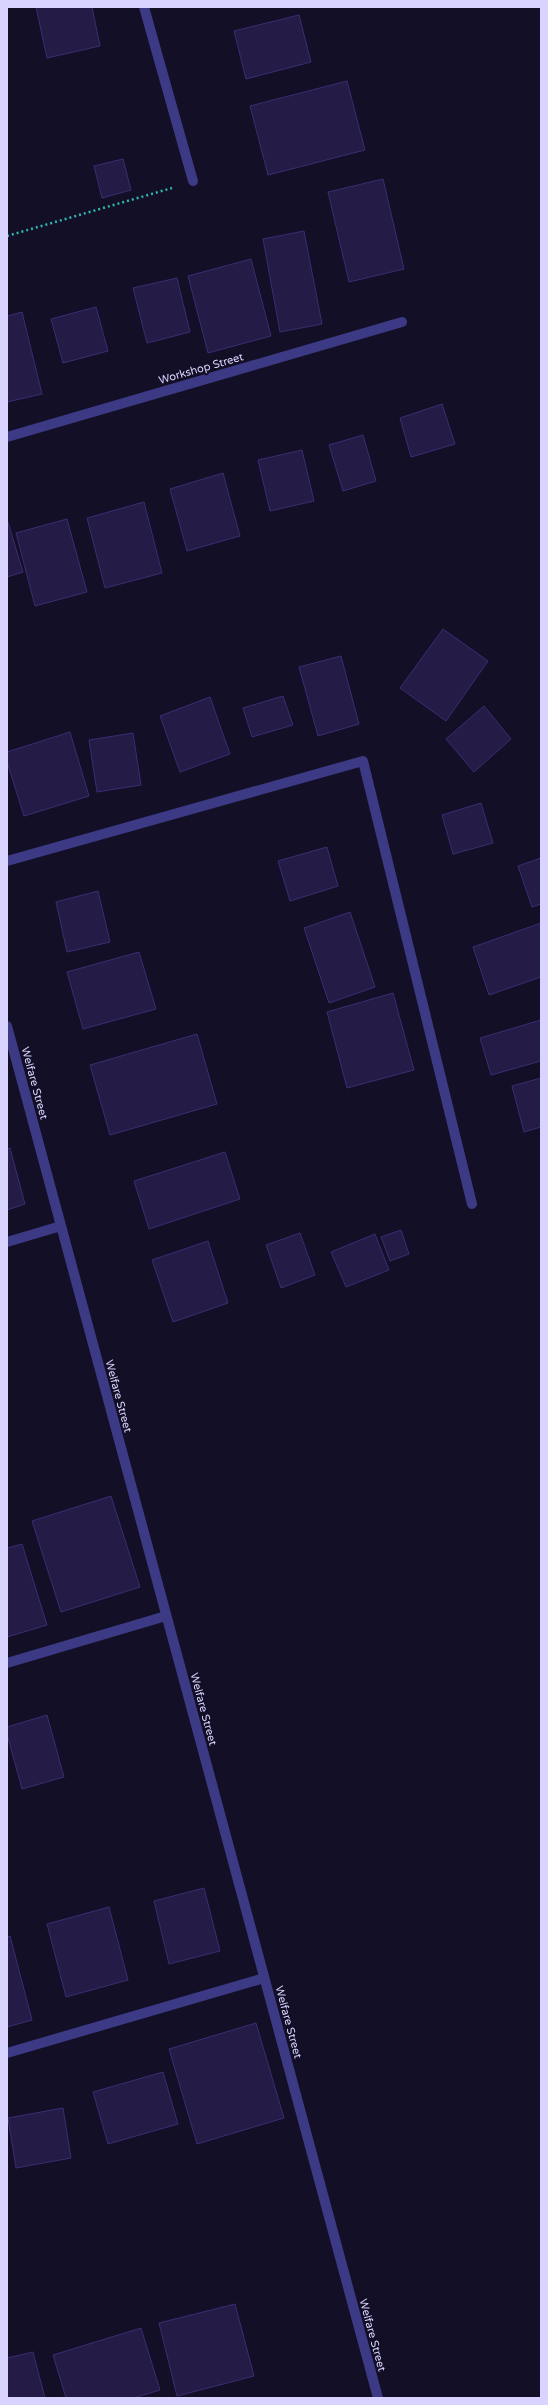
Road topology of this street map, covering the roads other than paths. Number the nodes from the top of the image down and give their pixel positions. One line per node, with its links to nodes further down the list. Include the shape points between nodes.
1 (144, 7): 2 (street)
2 (193, 182)
3 (402, 322): 4 (street, Workshop Street)
4 (7, 437)
5 (7, 862): 7 (street, via 363,761)
6 (7, 1026): 8 (street, Welfare Street)
7 (472, 1204)
8 (61, 1226): 9 (street); 10 (street, Welfare Street)
9 (7, 1242)
10 (166, 1616): 11 (street); 12 (street, Welfare Street)
11 (7, 1663)
12 (264, 1978): 13 (street); 14 (street, Welfare Street)
13 (7, 2052)
14 (378, 2398)

